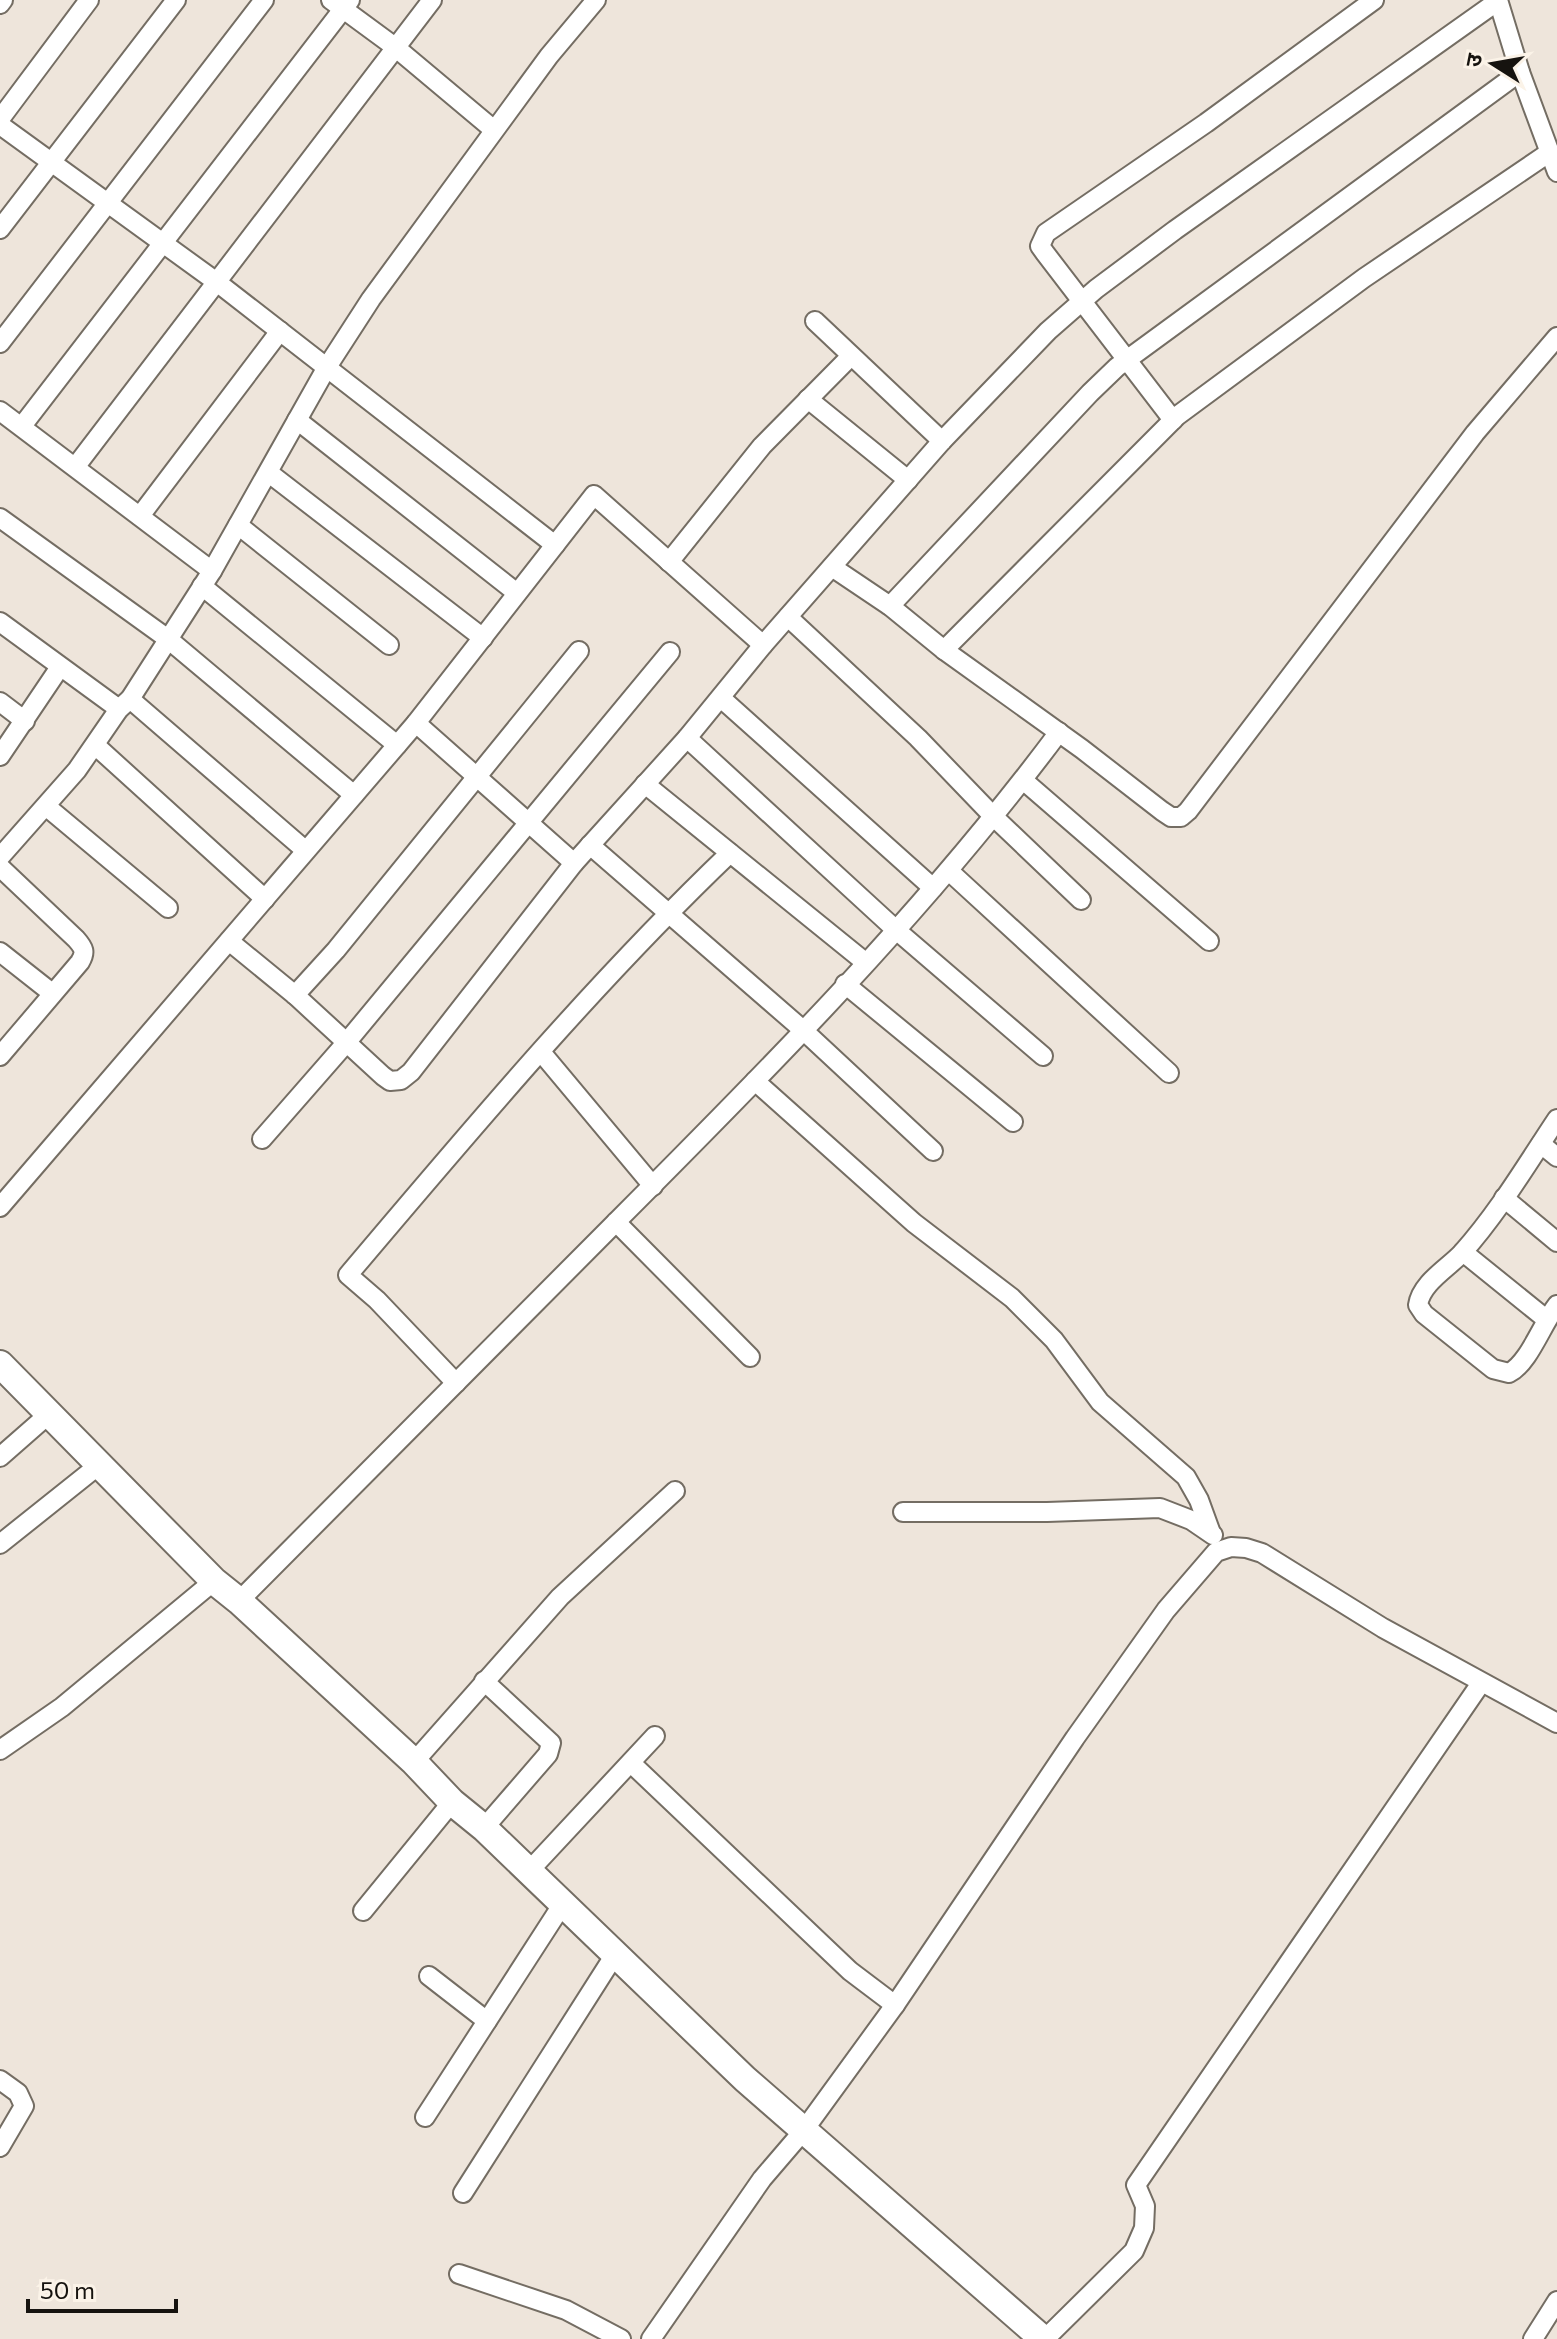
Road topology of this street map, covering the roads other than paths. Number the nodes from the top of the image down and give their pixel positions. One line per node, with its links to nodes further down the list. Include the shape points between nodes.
1 (89, 0): 11 (street)
2 (176, 0): 15 (street)
3 (264, 0): 17 (street)
4 (432, 0): 9 (street)
5 (596, 0): 13 (street)
6 (1374, 0): 21 (street, via 1046,233 1040,246)
7 (1498, 0): 10 (street); 21 (street)
8 (341, 3): 9 (street); 19 (street)
9 (395, 47): 13 (street); 20 (street)
10 (1520, 72): 14 (street); 27 (street)
11 (0, 119)
12 (0, 125): 15 (street)
13 (494, 130): 28 (street)
14 (1550, 152): 16 (street); 32 (street, via 1354,285)
15 (51, 162): 17 (street); 18 (street)
16 (1557, 172)
17 (106, 202): 19 (street); 25 (street)
18 (0, 229)
19 (164, 243): 20 (street); 33 (street)
20 (218, 283): 23 (street); 35 (street)
21 (1081, 301): 27 (street); 34 (street)
22 (815, 321): 26 (street)
23 (280, 331): 28 (street); 38 (street)
24 (1557, 337): 62 (street, via 1475,433 1181,817 1162,811)
25 (0, 343)
26 (851, 356): 29 (street); 34 (street)
27 (1128, 359): 32 (street); 46 (street)
28 (327, 367): 31 (street); 41 (street)
29 (808, 399): 37 (street); 42 (street, via 762,446)
30 (0, 411): 33 (street)
31 (297, 420): 36 (street); 45 (street)
32 (1173, 420): 53 (street)
33 (22, 426): 35 (street)
34 (942, 441): 37 (street)
35 (76, 466): 38 (street)
36 (269, 473): 40 (street); 49 (street)
37 (908, 480): 43 (street)
38 (140, 516): 44 (street)
39 (0, 518): 50 (street)
40 (238, 525): 44 (street); 51 (street)
41 (555, 545): 42 (street, via 594,495); 45 (street)
42 (669, 562): 52 (street)
43 (832, 567): 46 (street); 47 (street)
44 (207, 579): 50 (street); 65 (street)
45 (517, 593): 49 (street)
46 (890, 606): 53 (street)
47 (788, 617): 52 (street); 72 (street)
48 (0, 622): 56 (street)
49 (483, 638): 61 (street)
50 (168, 639): 59 (street); 70 (street)
51 (389, 645)
52 (763, 645): 57 (street)
53 (944, 650): 62 (street)
54 (579, 651): 67 (street)
55 (670, 652): 73 (street)
56 (60, 667): 59 (street); 60 (street)
57 (721, 698): 63 (street); 81 (street)
58 (0, 702): 60 (street)
59 (124, 704): 64 (street); 75 (street)
60 (25, 721): 66 (street)
61 (416, 723): 65 (street); 67 (street)
62 (1059, 732): 68 (street)
63 (687, 738): 69 (street); 86 (street)
64 (95, 745): 71 (street); 82 (street)
65 (397, 745): 70 (street)
66 (0, 756)
67 (475, 777): 73 (street); 93 (street)
68 (1023, 780): 72 (street); 88 (street)
69 (645, 784): 74 (street); 76 (street)
70 (354, 795): 75 (street)
71 (47, 807): 77 (street); 84 (street)
72 (994, 817): 80 (street); 83 (street)
73 (529, 824): 78 (street); 95 (street)
74 (590, 845): 78 (street); 85 (street)
75 (305, 850): 82 (street)
76 (730, 853): 85 (street); 90 (street)
77 (0, 857)
78 (574, 863): 95 (street, via 401,1080 390,1081)
79 (0, 867): 92 (street, via 83,947 80,962)
80 (949, 871): 81 (street); 99 (street)
81 (933, 888): 86 (street)
82 (265, 899): 87 (street)
83 (1081, 900)
84 (168, 908)
85 (668, 913): 94 (street); 96 (street)
86 (895, 929): 90 (street); 98 (street)
87 (229, 941): 93 (street); 109 (street)
88 (1209, 941)
89 (0, 952): 92 (street)
90 (865, 962): 91 (street)
91 (845, 984): 94 (street); 102 (street)
92 (52, 993): 97 (street)
93 (295, 995): 95 (street)
94 (803, 1030): 100 (street); 105 (street)
95 (346, 1043): 103 (street)
96 (541, 1052): 107 (street); 116 (street, via 348,1275)
97 (0, 1056)
98 (1043, 1056)
99 (1169, 1073)
100 (755, 1081): 107 (street); 122 (street, via 914,1223 1012,1298 1054,1340 1100,1402 1186,1477)
101 (1557, 1119): 104 (street)
102 (1013, 1122)
103 (262, 1139)
104 (1541, 1144): 106 (street); 108 (street)
105 (933, 1151)
106 (1557, 1157)
107 (653, 1186): 110 (street)
108 (1504, 1198): 111 (street); 112 (street)
109 (0, 1207)
110 (616, 1222): 114 (street); 116 (street)
111 (1557, 1242)
112 (1463, 1252): 113 (street); 113 (street, via 1419,1297 1418,1305 1493,1369 1516,1369)
113 (1551, 1312)
114 (750, 1357)
115 (0, 1364): 117 (street)
116 (456, 1383): 126 (street)
117 (49, 1414): 118 (street); 119 (street)
118 (0, 1457)
119 (99, 1465): 123 (street); 125 (street)
120 (675, 1491): 127 (street, via 560,1597)
121 (903, 1512): 122 (street, via 1160,1508)
122 (1211, 1533): 124 (street)
123 (0, 1544)
124 (1231, 1547): 128 (street, via 1262,1553); 141 (street, via 1204,1563 1166,1610)
125 (214, 1581): 126 (street); 131 (street, via 62,1707)
126 (239, 1601): 132 (street)
127 (484, 1681): 132 (street); 135 (street, via 551,1743 548,1754)
128 (1481, 1683): 129 (street); 152 (street, via 1136,2185 1145,2206 1144,2228 1134,2251)
129 (1557, 1723)
130 (655, 1736): 133 (street)
131 (0, 1750)
132 (414, 1762): 134 (street)
133 (631, 1763): 136 (street); 141 (street, via 850,1971)
134 (452, 1802): 135 (street); 138 (street)
135 (484, 1828): 136 (street)
136 (529, 1871): 137 (street)
137 (562, 1905): 139 (street); 142 (street)
138 (363, 1911)
139 (614, 1956): 145 (street); 147 (street)
140 (429, 1976): 142 (street)
141 (895, 2005): 145 (street)
142 (487, 2021): 144 (street)
143 (0, 2080): 146 (street, via 18,2093 24,2106)
144 (425, 2117)
145 (804, 2130): 150 (street, via 762,2179); 152 (street)
146 (0, 2147)
147 (463, 2193)
148 (459, 2274): 151 (street, via 566,2310)
149 (1557, 2301): 153 (street)
150 (659, 2336)
151 (621, 2339)
152 (1044, 2339)
153 (1533, 2339)

